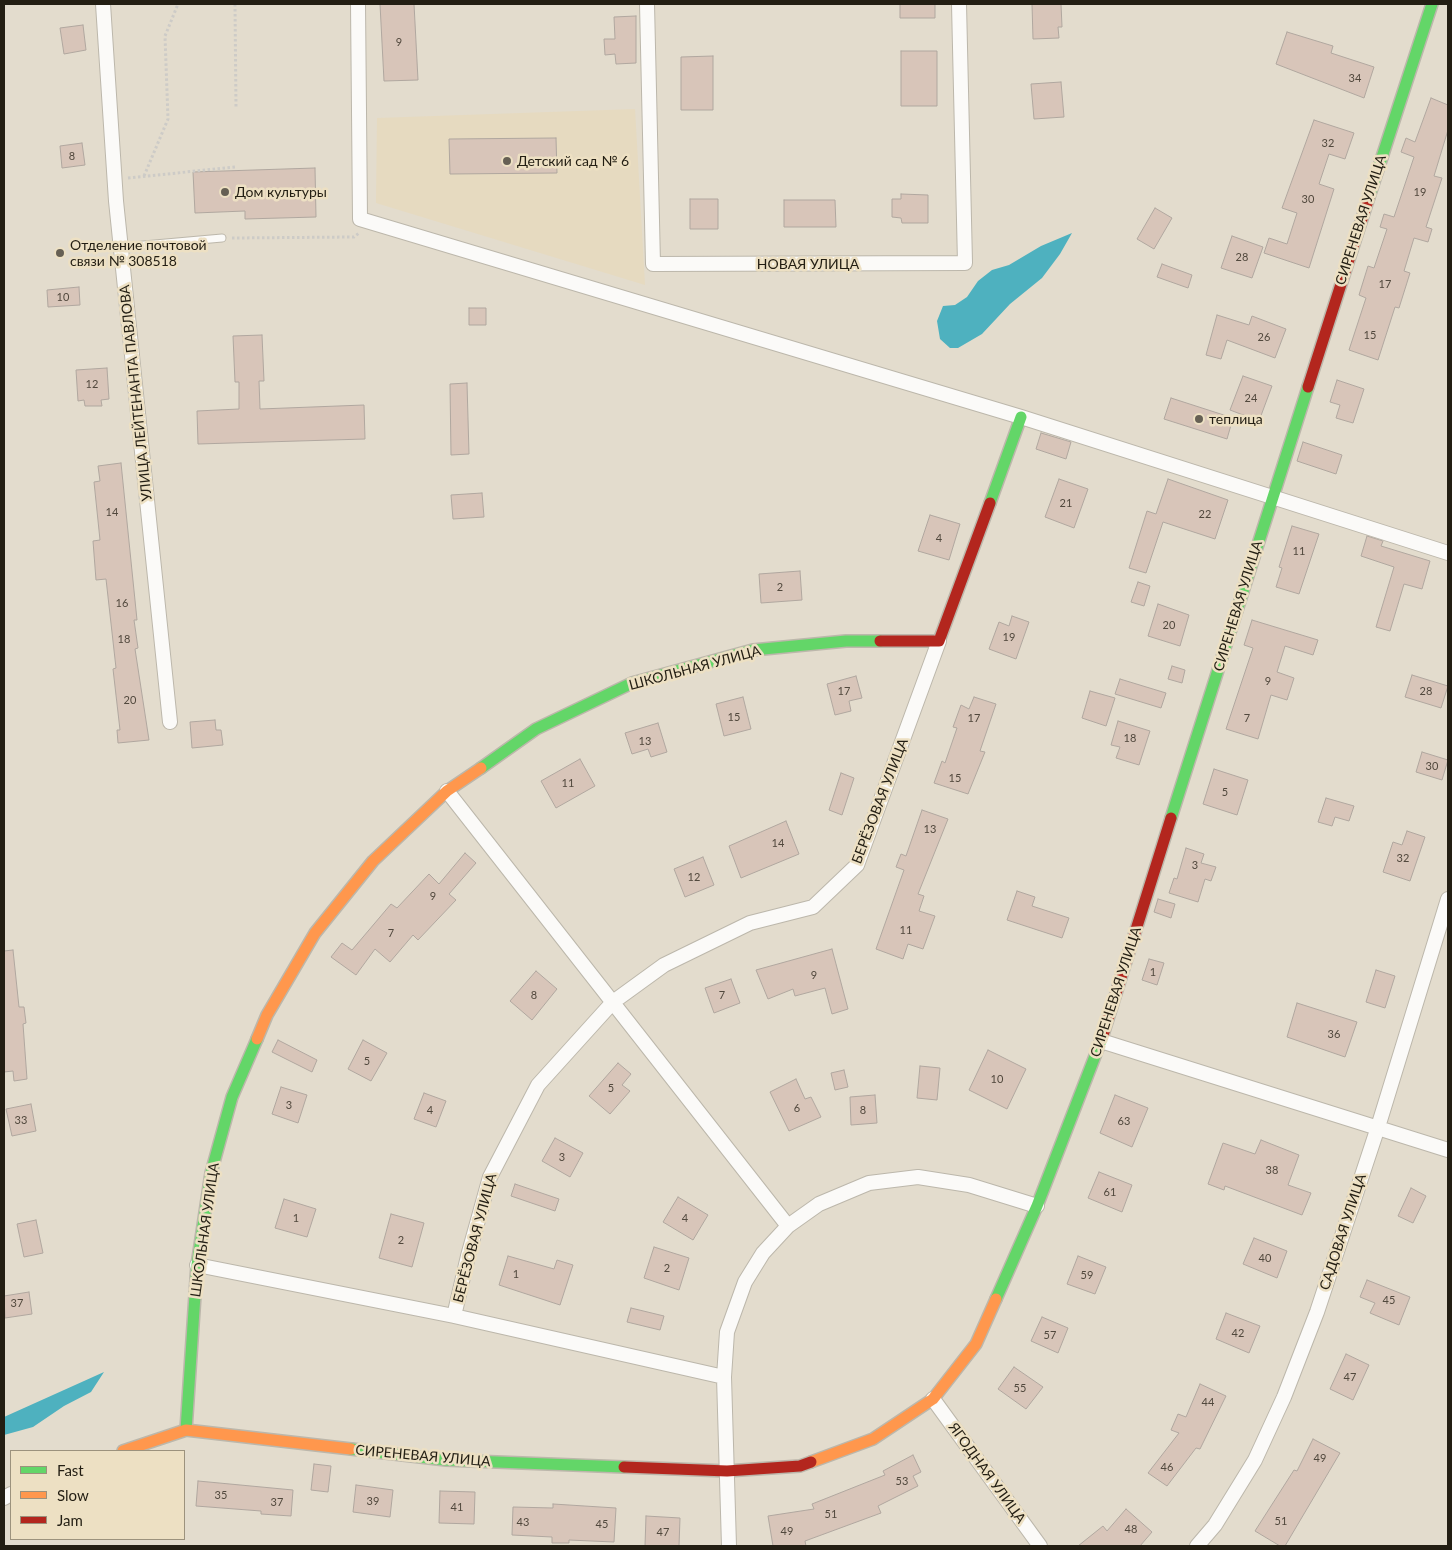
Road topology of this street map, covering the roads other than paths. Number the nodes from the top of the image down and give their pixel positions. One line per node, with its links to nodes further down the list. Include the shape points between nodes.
1 (103, 4): 7 (street, УЛИЦА ЛЕЙТЕНАНТА ПАВЛОВА)
2 (358, 4): 8 (street, via 365,221)
3 (647, 4): 4 (street, НОВАЯ УЛИЦА, via 653,264 672,264 965,263)
4 (959, 4)
5 (1432, 4): 9 (street, СИРЕНЕВАЯ УЛИЦА)
6 (222, 238): 7 (lane)
7 (121, 247): 12 (street, УЛИЦА ЛЕЙТЕНАНТА ПАВЛОВА)
8 (1022, 417): 9 (street); 11 (street)
9 (1272, 497): 10 (street); 16 (street, СИРЕНЕВАЯ УЛИЦА)
10 (1448, 553)
11 (940, 641): 13 (street, ШКОЛЬНАЯ УЛИЦА, via 846,641 752,650 632,683 536,729); 15 (street, БЕРЁЗОВАЯ УЛИЦА, via 858,865 812,906 750,923 664,965)
12 (170, 722)
13 (447, 790): 15 (street); 21 (street, ШКОЛЬНАЯ УЛИЦА, via 373,861 315,933 267,1015 232,1096 211,1173)
14 (1448, 899): 17 (street, САДОВАЯ УЛИЦА)
15 (613, 1002): 20 (street); 22 (street, БЕРЁЗОВАЯ УЛИЦА, via 538,1085 490,1177)
16 (1101, 1041): 17 (street); 19 (street, СИРЕНЕВАЯ УЛИЦА)
17 (1378, 1127): 18 (street); 30 (street, САДОВАЯ УЛИЦА, via 1317,1312 1284,1397 1255,1460 1215,1525)
18 (1448, 1150)
19 (1037, 1206): 20 (street, via 969,1185 918,1177 869,1183 819,1204); 24 (street, СИРЕНЕВАЯ УЛИЦА, via 976,1344)
20 (788, 1226): 23 (street, via 763,1253 745,1282 727,1332)
21 (198, 1265): 22 (street); 25 (street, ШКОЛЬНАЯ УЛИЦА)
22 (454, 1316): 23 (street)
23 (724, 1378): 27 (street)
24 (933, 1399): 27 (street, СИРЕНЕВАЯ УЛИЦА, via 873,1440 800,1466); 29 (street, ЯГОДНАЯ УЛИЦА)
25 (186, 1430): 26 (street, СИРЕНЕВАЯ УЛИЦА); 27 (street, СИРЕНЕВАЯ УЛИЦА, via 446,1460)
26 (126, 1450)
27 (727, 1471): 28 (street)
28 (729, 1546)
29 (1040, 1546)
30 (1198, 1546)

